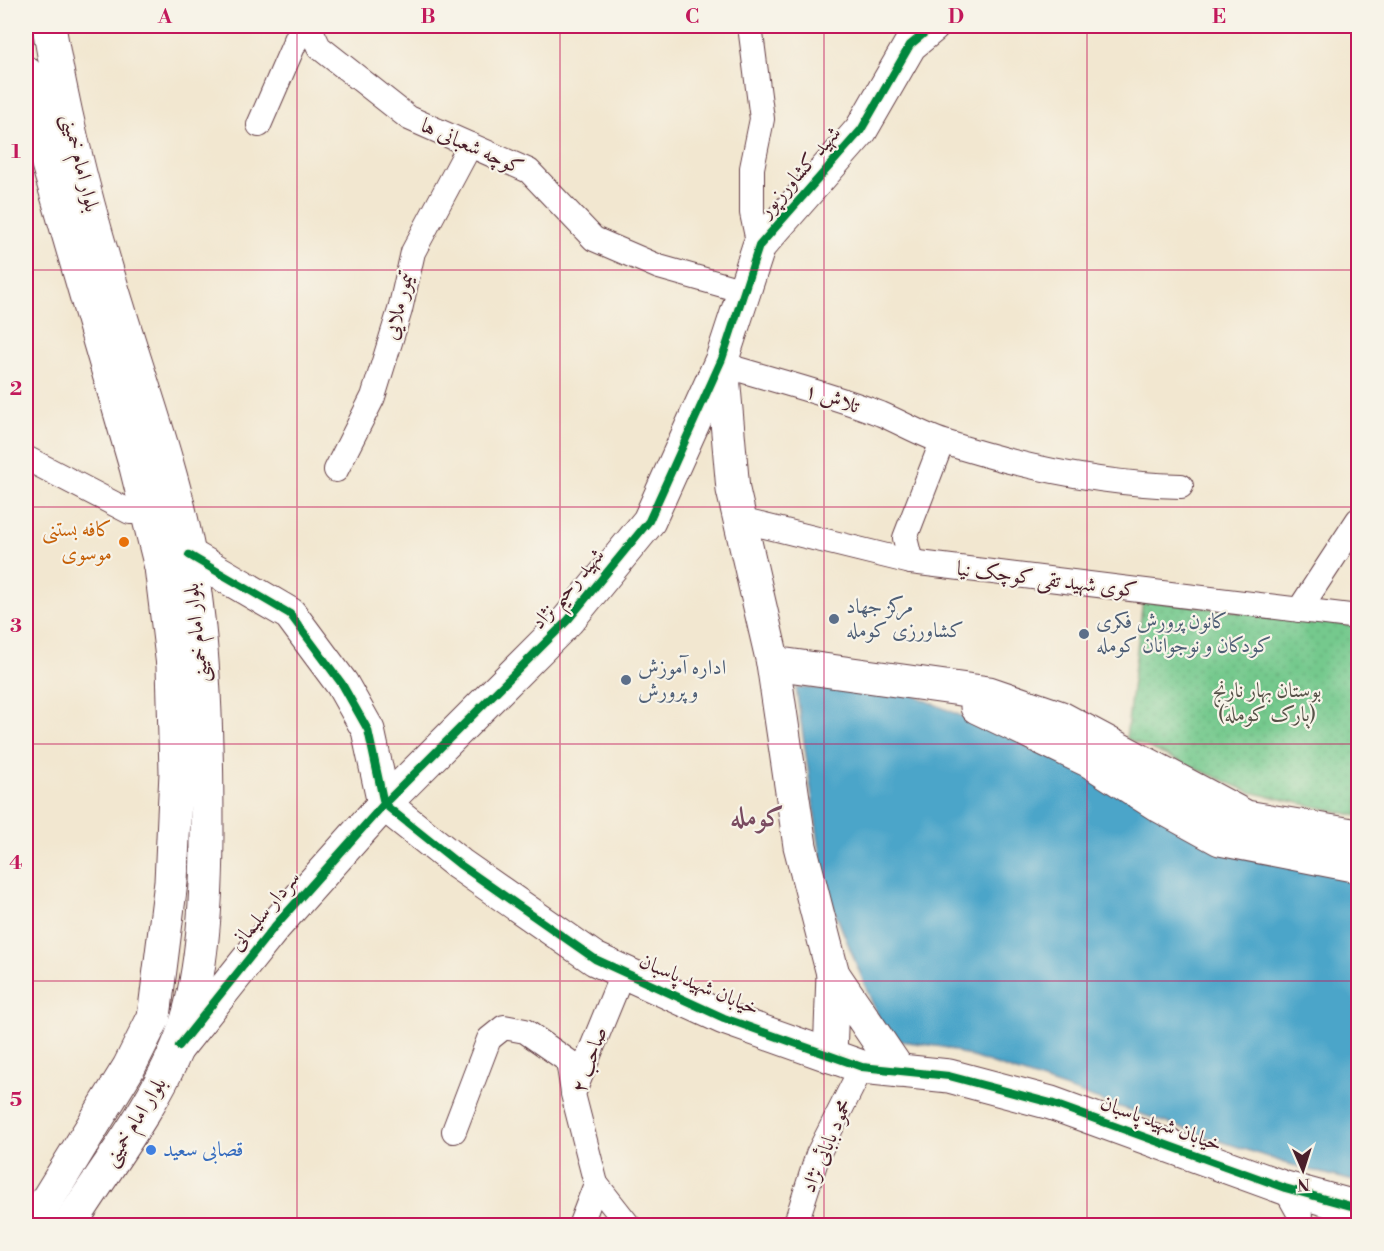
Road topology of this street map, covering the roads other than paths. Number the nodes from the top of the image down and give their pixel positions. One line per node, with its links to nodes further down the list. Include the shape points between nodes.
1 (49, 26): 19 (street, بلوار امام خمینی, via 72,136 116,303 164,452)
2 (302, 26): 7 (street)
3 (309, 26): 8 (street, کوچه شعبانی ها, via 319,47 409,118)
4 (750, 26): 9 (street, via 762,119 752,168 752,213)
5 (933, 26): 9 (street, شهید کشاورزپور, via 910,45 861,130)
6 (26, 73): 16 (street, بلوار امام خمینی, via 39,133)
7 (259, 125)
8 (470, 145): 10 (street, کوچه شعبانی ها, via 529,171 594,239 659,267); 14 (street, تیمور ملایی, via 412,252 400,310 373,398)
9 (759, 246): 10 (street, شهید کشاورزپور)
10 (744, 291): 11 (street, شهید کشاورزپور)
11 (722, 359): 12 (street, تلاش ۱, via 737,369 881,414); 17 (street, via 732,490); 25 (street, شهید رحیم نژاد, via 649,521 568,620)
12 (942, 442): 15 (street, تلاش ۱, via 1075,476); 20 (street, via 905,538)
13 (26, 458): 16 (street, via 130,512)
14 (336, 470)
15 (1181, 486)
16 (147, 512): 19 (street, بلوار امام خمینی)
17 (740, 520): 20 (street, کوی شهید تقی کوچک نیا); 23 (street)
18 (1359, 520): 21 (street)
19 (175, 561): 25 (street, via 290,614 342,684 368,730); 30 (street, بلوار امام خمینی, via 203,681 207,764 207,881 197,975); 39 (street, بلوار امام خمینی, via 176,772 171,882 154,1017 129,1067)
20 (911, 562): 21 (street, کوی شهید تقی کوچک نیا)
21 (1299, 610): 22 (street, کوی شهید تقی کوچک نیا)
22 (1359, 617)
23 (773, 663): 24 (street); 29 (street, via 800,846)
24 (930, 683): 26 (street, via 989,693 1059,717 1245,817); 27 (street, via 1090,760 1220,839)
25 (384, 804): 28 (street, خیابان شهید پاسبان, via 459,864 594,959); 30 (street, سردار سلیمانی, via 275,926)
26 (1359, 836)
27 (1359, 866)
28 (623, 972): 31 (street, خیابان شهید پاسبان, via 724,1018); 34 (street, صاحب ۲)
29 (833, 974): 31 (street); 33 (street)
30 (179, 1046): 40 (street, بلوار امام خمینی, via 151,1101)
31 (830, 1056): 32 (street, خیابان شهید پاسبان)
32 (862, 1067): 33 (street, خیابان شهید پاسبان); 43 (street, محمود بابائی نژاد, via 818,1154)
33 (899, 1071): 37 (street, خیابان شهید پاسبان, via 949,1076 1051,1103)
34 (573, 1094): 35 (street, via 568,1061 525,1031 504,1027 489,1039); 36 (street, صاحب ۲)
35 (454, 1131)
36 (596, 1184): 41 (street); 42 (street, صاحب ۲)
37 (1285, 1188): 38 (street, خیابان شهید پاسبان); 44 (street, via 1300,1215)
38 (1359, 1208)
39 (31, 1226)
40 (69, 1226)
41 (580, 1226)
42 (629, 1226)
43 (795, 1226)
44 (1298, 1226)

